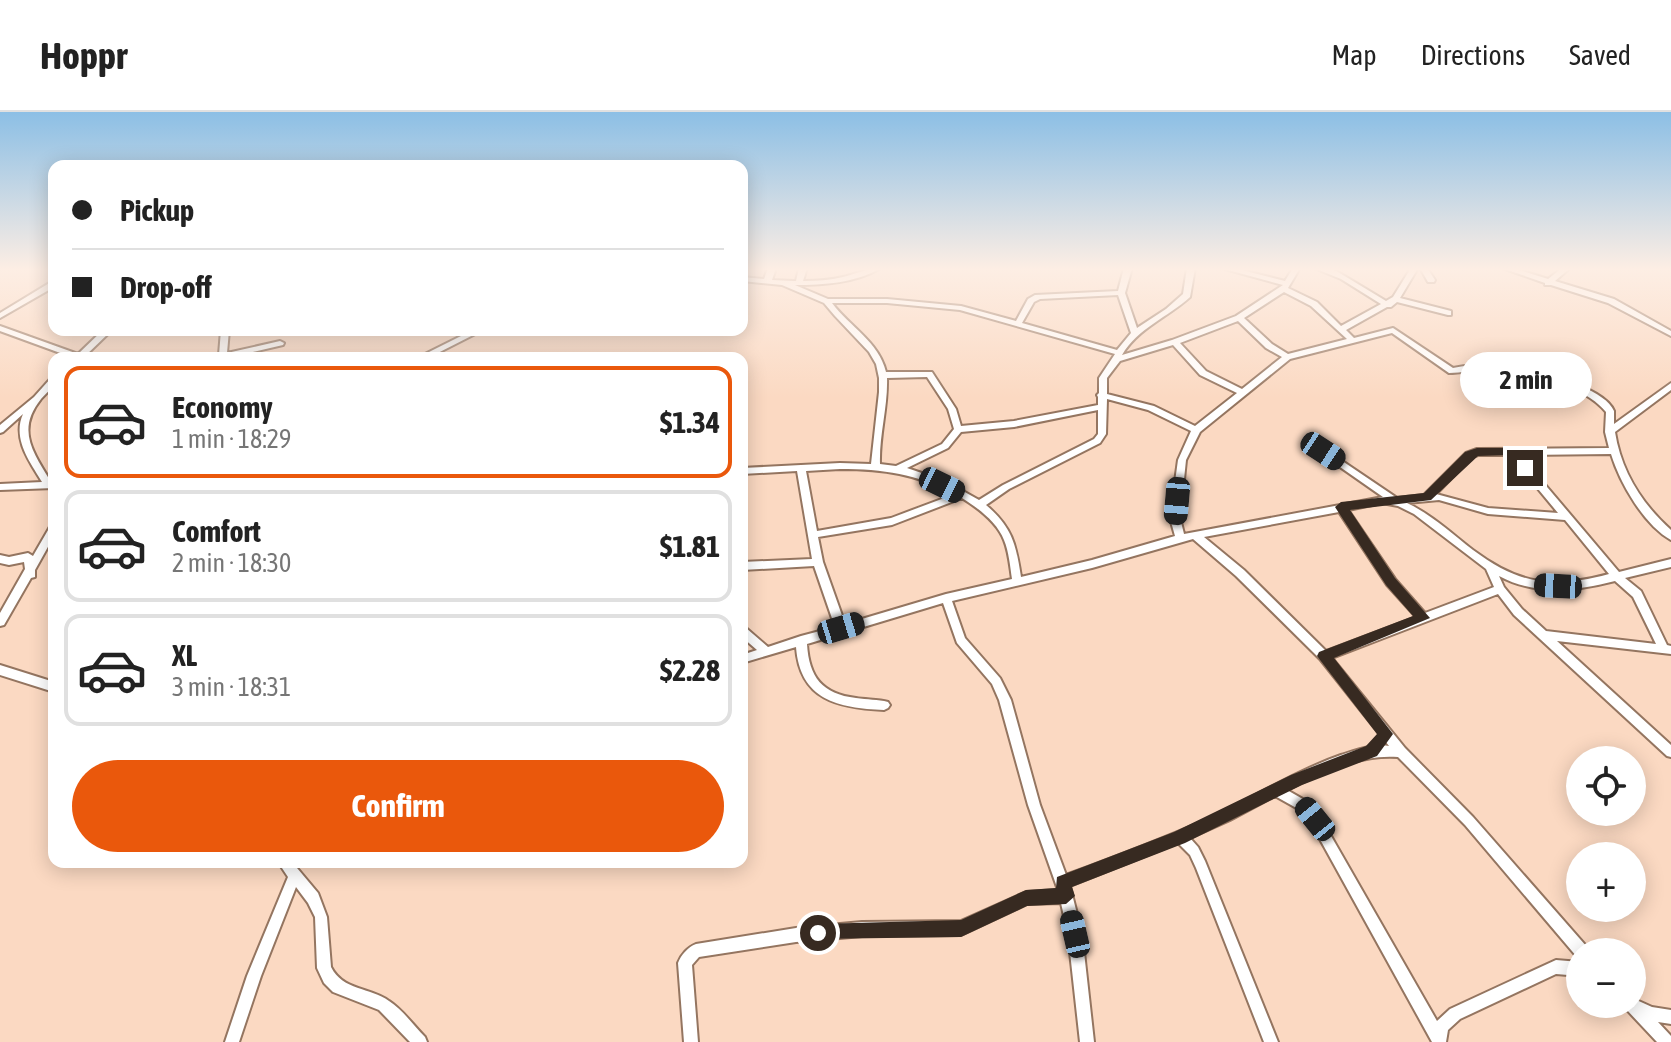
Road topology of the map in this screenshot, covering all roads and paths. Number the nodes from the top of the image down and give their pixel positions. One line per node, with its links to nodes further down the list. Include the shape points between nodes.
1 (834, 311): 29 (street, via 873,350)
2 (967, 311): 13 (street)
3 (1025, 311): 13 (street)
4 (1127, 311): 16 (street)
5 (1164, 311): 16 (street)
6 (1249, 311): 12 (street)
7 (1323, 311): 15 (street)
8 (1374, 311): 15 (street)
9 (1440, 311): 11 (street)
10 (1630, 311): 17 (street)
11 (1448, 313)
12 (1239, 318): 21 (street); 28 (street)
13 (1018, 324): 27 (street)
14 (0, 328): 23 (street)
15 (1343, 328): 20 (street)
16 (1134, 332): 27 (street)
17 (1671, 334)
18 (102, 336): 24 (street)
19 (467, 336): 26 (street)
20 (1353, 341): 28 (street); 39 (street, via 1394,330 1452,371 1487,367 1558,380 1605,404)
21 (1175, 342): 27 (street); 32 (street, via 1203,373)
22 (280, 343): 25 (street)
23 (62, 352)
24 (84, 352)
25 (241, 352)
26 (433, 352)
27 (1118, 356): 33 (street, via 1105,372)
28 (1287, 357): 32 (street)
29 (883, 375): 36 (street, via 929,374 952,409); 43 (street)
30 (1671, 386): 39 (street)
31 (48, 387): 34 (street)
32 (1241, 392): 38 (street)
33 (1101, 395): 35 (street); 38 (street, via 1151,408)
34 (39, 396): 37 (street); 47 (street, via 22,429 22,443)
35 (1100, 407): 36 (street); 53 (street, via 1102,434 1097,441)
36 (958, 429): 45 (street, via 945,446)
37 (0, 430)
38 (1196, 430): 59 (street, via 1182,460 1175,518)
39 (1609, 432): 42 (street)
40 (1323, 451): 52 (street)
41 (1512, 451): 42 (street); 51 (street, via 1469,455); 55 (street)
42 (1614, 451): 58 (street, via 1643,507)
43 (875, 467): 44 (street); 45 (street)
44 (801, 469): 46 (street); 56 (street)
45 (896, 469): 50 (street)
46 (748, 471)
47 (48, 481)
48 (48, 485): 49 (street)
49 (0, 487)
50 (961, 495): 53 (street); 56 (street, via 892,521)
51 (1427, 497): 52 (street); 55 (street, via 1488,511)
52 (1396, 500): 54 (street); 65 (street)
53 (979, 505): 68 (street, via 1005,531)
54 (1341, 507): 57 (street); 71 (street, via 1391,582)
55 (1568, 517): 67 (street)
56 (812, 535): 62 (street)
57 (1195, 535): 59 (street); 80 (street)
58 (1671, 536)
59 (1180, 538): 68 (street)
60 (48, 540): 66 (street)
61 (0, 559): 66 (street, via 28,557)
62 (818, 562): 64 (street); 73 (street)
63 (1671, 563): 67 (street)
64 (748, 566)
65 (1491, 569): 67 (street, via 1534,585); 69 (street)
66 (31, 574): 72 (street)
67 (1617, 577): 78 (street, via 1646,606)
68 (1017, 580): 70 (street)
69 (1500, 589): 71 (street); 74 (street)
70 (946, 598): 73 (street); 94 (street, via 961,640 1005,700)
71 (1423, 618): 80 (street)
72 (0, 622)
73 (841, 628): 76 (street)
74 (1541, 635): 78 (street); 89 (street)
75 (748, 636): 79 (street)
76 (801, 640): 77 (street); 82 (street)
77 (780, 646): 79 (street); 82 (street)
78 (1668, 649)
79 (765, 651): 81 (street)
80 (1324, 656): 86 (street)
81 (748, 657)
82 (802, 661): 85 (street, via 826,697 848,705)
83 (0, 670): 84 (street)
84 (48, 685)
85 (884, 705)
86 (1386, 734): 87 (street); 88 (street)
87 (1372, 751): 88 (street); 90 (street)
88 (1401, 752): 95 (street)
89 (1671, 752)
90 (1275, 790): 91 (street); 100 (street, via 1304,806 1315,819)
91 (1180, 837): 94 (street); 105 (street, via 1201,865)
92 (288, 868): 93 (street)
93 (294, 877): 101 (street); 102 (street, via 321,917 329,978 338,987 384,1005)
94 (1065, 890): 103 (street, via 1026,898 961,928 796,935 696,951 685,963); 104 (street)
95 (1570, 938)
96 (1566, 968): 100 (street, via 1556,967 1455,1014 1441,1027)
97 (1646, 1011): 98 (street)
98 (1671, 1017)
99 (1645, 1018): 106 (street)
100 (1439, 1041)
101 (232, 1042)
102 (420, 1042)
103 (691, 1042)
104 (1087, 1042)
105 (1271, 1042)
106 (1667, 1042)

